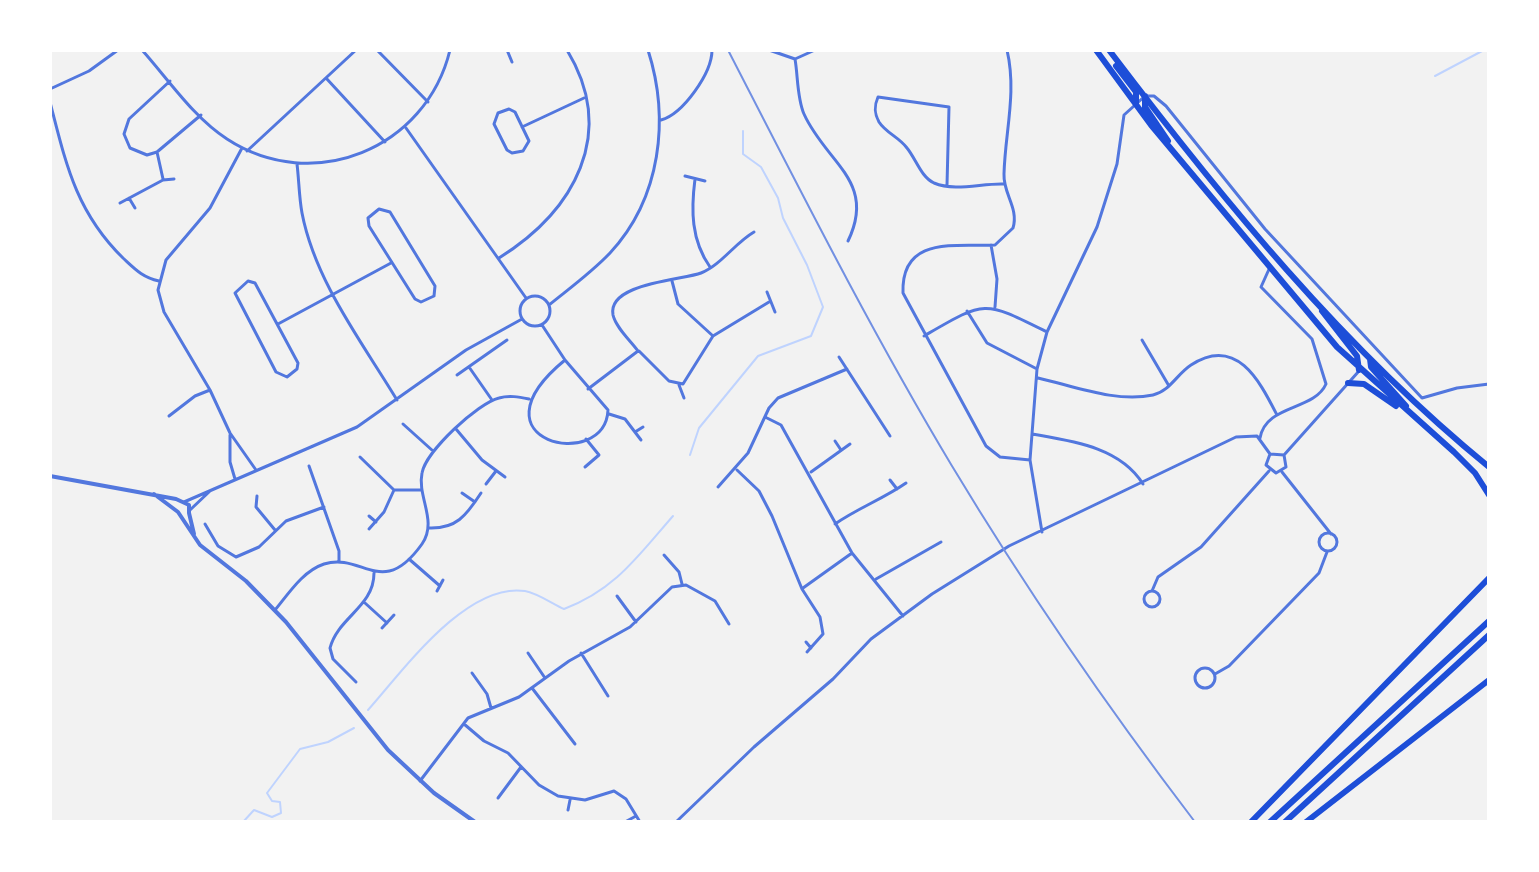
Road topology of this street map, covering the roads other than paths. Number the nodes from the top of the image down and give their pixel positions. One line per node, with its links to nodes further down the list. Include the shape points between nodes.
1 (118, 50): 19 (street)
2 (142, 50): 18 (street)
3 (356, 50): 17 (street)
4 (377, 50): 23 (street)
5 (450, 50): 23 (street)
6 (507, 50): 16 (street)
7 (567, 50): 21 (street)
8 (648, 50): 26 (street)
9 (712, 50): 26 (street, via 709,67 680,108)
10 (769, 50): 15 (street)
11 (815, 50): 15 (street)
12 (1007, 50): 39 (street, via 1012,79)
13 (1096, 50): 24 (highway)
14 (1109, 51): 20 (highway); 24 (highway, via 1136,92)
15 (795, 59): 45 (street, via 805,115 856,189 857,221)
16 (512, 62)
17 (326, 78): 29 (street); 31 (street)
18 (170, 81): 25 (street); 32 (street, via 125,126 130,148 147,155)
19 (50, 89)
20 (1145, 96): 24 (street); 30 (highway, via 1147,111); 56 (highway, via 1231,205); 70 (street, via 1166,106 1265,229)
21 (585, 98): 28 (street); 47 (street, via 586,145 574,185 548,222)
22 (50, 102): 52 (street, via 75,192 90,220 143,277)
23 (428, 102): 27 (street)
24 (1136, 104): 30 (highway); 65 (street, via 1124,115 1117,164 1097,227)
25 (201, 115): 31 (street); 32 (street)
26 (661, 120): 58 (street, via 656,167 632,221 612,251)
27 (405, 127): 29 (street); 47 (street)
28 (522, 127): 28 (street, via 527,146 512,153 494,120 509,109)
29 (385, 142): 33 (street, via 345,160)
30 (1171, 148): 49 (highway)
31 (245, 149): 33 (street); 52 (street, via 210,208 166,260)
32 (157, 152): 37 (street)
33 (297, 164): 54 (street, via 302,213)
34 (685, 176): 36 (street)
35 (174, 179): 37 (street)
36 (695, 179): 38 (street); 50 (street, via 694,231)
37 (163, 180): 41 (street)
38 (705, 181)
39 (1004, 184): 40 (street); 46 (street, via 1015,222 1006,238)
40 (947, 185): 40 (street, via 927,178 908,148 884,127 876,113 878,97 949,107)
41 (129, 198): 42 (street); 43 (street)
42 (120, 203)
43 (135, 208)
44 (754, 232): 50 (street)
45 (848, 241)
46 (991, 245): 59 (street); 67 (street, via 930,247 910,261 903,293)
47 (499, 258): 55 (street)
48 (391, 263): 48 (street, via 415,299 434,296 435,286 390,212 379,209 368,218 369,226); 54 (street)
49 (1270, 267): 78 (highway); 92 (street, via 1261,287 1312,339 1326,384 1321,393)
50 (711, 268): 51 (street)
51 (672, 279): 66 (street, via 678,304); 71 (street, via 637,288 613,308 615,321)
52 (159, 281): 86 (street, via 161,306)
53 (767, 292): 57 (street)
54 (333, 295): 63 (street); 89 (street)
55 (526, 298): 58 (street, via 537,296); 62 (street, via 520,308)
56 (1317, 301): 73 (highway); 78 (highway, via 1357,356)
57 (769, 302): 61 (street); 66 (street)
58 (549, 305): 64 (street, via 550,316)
59 (995, 307): 60 (street); 65 (street)
60 (967, 311): 67 (street); 77 (street, via 987,343)
61 (775, 312)
62 (522, 319): 64 (street); 89 (street, via 466,350)
63 (278, 324): 63 (street, via 298,363 287,377 276,372 237,288 255,283)
64 (542, 325): 74 (street)
65 (1047, 332): 77 (street)
66 (713, 336): 83 (street, via 690,378)
67 (924, 336): 115 (street, via 990,452)
68 (507, 340): 75 (street)
69 (1142, 340): 84 (street)
70 (1377, 350): 73 (highway); 82 (street, via 1422,398)
71 (638, 351): 83 (street); 85 (street)
72 (839, 357): 76 (street)
73 (1370, 358): 78 (highway); 95 (highway, via 1371,367); 119 (highway)
74 (565, 360): 85 (street); 88 (street)
75 (469, 367): 79 (street); 90 (street)
76 (847, 369): 94 (street, via 790,390 778,398); 104 (street)
77 (1037, 369): 80 (street)
78 (1359, 370): 81 (street); 95 (highway)
79 (457, 375)
80 (1037, 377): 84 (street, via 1126,397 1156,394); 103 (street)
81 (1348, 383): 95 (highway, via 1370,387); 113 (street)
82 (1489, 384)
83 (679, 385): 87 (street)
84 (1169, 386): 92 (street, via 1201,360 1234,359 1257,377)
85 (588, 389): 91 (street)
86 (210, 390): 93 (street); 102 (street)
87 (684, 398)
88 (529, 399): 90 (street); 106 (street, via 530,417 548,442 566,445)
89 (397, 400): 121 (street, via 342,435)
90 (492, 400): 99 (street)
91 (608, 415): 101 (street, via 625,419); 106 (street)
92 (1277, 415): 105 (street)
93 (169, 416)
94 (767, 418): 122 (street); 125 (street, via 781,425)
95 (1416, 418): 144 (highway, via 1475,473)
96 (417, 422): 100 (street)
97 (403, 424): 100 (street)
98 (643, 427): 101 (street)
99 (456, 429): 111 (street); 123 (street)
100 (411, 430): 111 (street)
101 (635, 432): 107 (street)
102 (230, 433): 121 (street); 131 (street)
103 (1032, 434): 115 (street); 135 (street, via 1114,456)
104 (890, 436)
105 (1260, 438): 112 (street); 135 (street, via 1236,437)
106 (586, 439): 118 (street, via 599,455)
107 (641, 440)
108 (835, 441): 110 (street)
109 (850, 444): 110 (street)
110 (841, 450): 125 (street)
111 (433, 451): 140 (street, via 422,471)
112 (1270, 454): 113 (street); 124 (street)
113 (1284, 455): 126 (street, via 1287,464)
114 (360, 457): 116 (street)
115 (1030, 460): 161 (street)
116 (366, 463): 120 (street); 139 (street)
117 (309, 466): 127 (street)
118 (585, 467)
119 (1489, 467)
120 (361, 468)
121 (256, 470): 131 (street)
122 (737, 470): 136 (street); 179 (street, via 759,491)
123 (496, 471): 130 (street); 134 (street)
124 (1269, 471): 126 (street); 181 (street, via 1201,547 1158,577)
125 (810, 472): 156 (street)
126 (1282, 472): 157 (street)
127 (312, 474): 129 (street); 150 (street)
128 (50, 476): 143 (street)
129 (306, 477)
130 (505, 477)
131 (235, 479): 137 (street)
132 (890, 480): 138 (street)
133 (906, 483): 138 (street)
134 (486, 484)
135 (1143, 484): 161 (street)
136 (718, 487)
137 (213, 489): 146 (street); 151 (street)
138 (897, 489): 156 (street)
139 (394, 490): 140 (street); 154 (street)
140 (420, 490): 158 (street)
141 (462, 493): 147 (street)
142 (481, 493): 147 (street)
143 (154, 494): 146 (street); 152 (street)
144 (1489, 495)
145 (257, 496): 149 (street)
146 (184, 502): 151 (street); 152 (street)
147 (475, 502): 158 (street, via 451,527)
148 (250, 504): 149 (street)
149 (256, 504): 160 (street)
150 (324, 507): 160 (street, via 296,515); 172 (street)
151 (190, 511): 152 (street); 164 (street)
152 (179, 513): 164 (street)
153 (369, 516): 154 (street)
154 (376, 522): 159 (street)
155 (205, 524): 160 (street, via 218,546 236,557 259,547)
156 (835, 524): 169 (street)
157 (1323, 524): 162 (street); 163 (street)
158 (428, 528): 171 (street)
159 (369, 529)
160 (275, 530)
161 (1042, 532): 188 (street, via 1002,550)
162 (1331, 534): 163 (street); 168 (street, via 1337,545)
163 (1321, 537): 168 (street, via 1319,545)
164 (195, 538): 186 (street)
165 (931, 541): 167 (street)
166 (941, 542): 167 (street)
167 (934, 546): 175 (street)
168 (1327, 552): 203 (street, via 1320,572 1229,666)
169 (852, 553): 175 (street); 179 (street)
170 (664, 555): 177 (street)
171 (409, 559): 173 (street); 178 (street)
172 (339, 562): 173 (street); 186 (street, via 308,572)
173 (374, 573): 183 (street, via 374,589)
174 (1489, 578): 228 (highway)
175 (876, 579): 188 (street)
176 (443, 580): 178 (street)
177 (682, 584): 190 (street, via 663,594); 192 (street, via 715,601 728,622)
178 (440, 586): 180 (street)
179 (802, 589): 196 (street, via 823,628)
180 (437, 591)
181 (1152, 591): 181 (street, via 1160,600 1151,607 1144,600)
182 (617, 596): 184 (street)
183 (365, 603): 191 (street); 202 (street, via 330,648)
184 (623, 603): 185 (street); 190 (street)
185 (616, 608)
186 (275, 610): 217 (street, via 376,737)
187 (394, 615): 191 (street)
188 (903, 616): 227 (street, via 871,639)
189 (1489, 621): 229 (highway)
190 (636, 622): 199 (street)
191 (387, 623): 193 (street)
192 (718, 623)
193 (382, 628)
194 (1489, 635): 230 (highway)
195 (806, 642): 196 (street)
196 (811, 648): 197 (street)
197 (807, 652)
198 (528, 653): 204 (street)
199 (581, 653): 204 (street); 211 (street)
200 (353, 669): 202 (street)
201 (472, 673): 208 (street)
202 (348, 674): 206 (street)
203 (1215, 674): 203 (street, via 1208,687 1196,681 1202,668)
204 (545, 678): 209 (street)
205 (1489, 680): 231 (highway)
206 (356, 682)
207 (610, 684): 211 (street)
208 (482, 685): 210 (street); 213 (street)
209 (532, 688): 213 (street); 215 (street)
210 (475, 689)
211 (603, 690): 212 (street)
212 (608, 696)
213 (491, 708): 214 (street)
214 (463, 723): 216 (street); 217 (street)
215 (575, 744)
216 (521, 767): 219 (street); 221 (street, via 547,790)
217 (420, 781): 224 (street)
218 (496, 786): 219 (street)
219 (503, 790): 220 (street)
220 (498, 798)
221 (570, 800): 222 (street); 223 (street, via 614,791)
222 (568, 810)
223 (636, 816): 225 (street); 226 (street)
224 (475, 822)
225 (625, 822)
226 (640, 822)
227 (676, 822)
228 (1251, 822)
229 (1270, 822)
230 (1285, 822)
231 (1306, 822)

